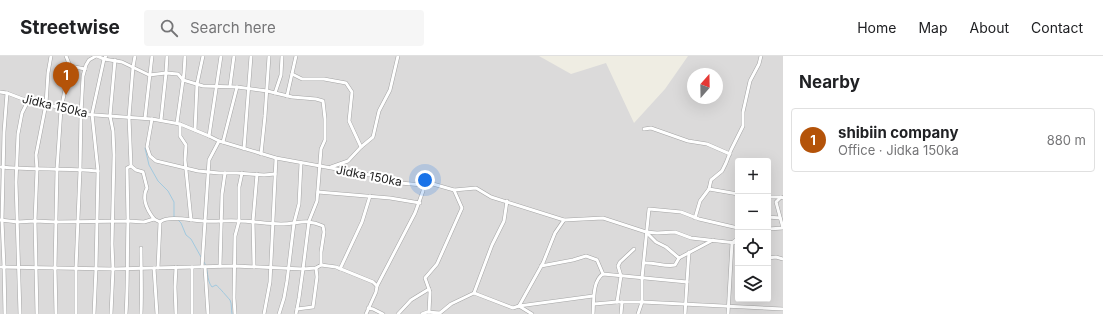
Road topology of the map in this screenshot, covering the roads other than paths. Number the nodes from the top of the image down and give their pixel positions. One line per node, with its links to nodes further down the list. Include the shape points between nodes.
1 (51, 56): 38 (street)
2 (66, 56): 20 (street)
3 (96, 56): 17 (street); 22 (street, via 89,60)
4 (135, 56): 21 (street)
5 (152, 56): 25 (street)
6 (167, 56): 23 (street)
7 (185, 56): 26 (street)
8 (203, 56): 27 (street)
9 (221, 56): 28 (street)
10 (234, 56): 29 (street)
11 (251, 56): 31 (street)
12 (269, 56): 32 (street)
13 (282, 56): 35 (street, via 281,75)
14 (296, 56): 24 (street)
15 (393, 56): 18 (street)
16 (761, 56): 56 (street, via 750,81 743,112 743,126)
17 (105, 57): 19 (street); 41 (street)
18 (398, 57): 53 (street, via 390,90 379,111 373,137)
19 (115, 60): 21 (street); 42 (street)
20 (70, 66): 22 (street); 39 (street)
21 (133, 67): 25 (street); 43 (street)
22 (85, 69): 40 (street)
23 (166, 73): 25 (street); 26 (street, via 178,74); 46 (street)
24 (292, 74): 36 (street); 53 (street, via 302,79 346,83 352,92 349,121)
25 (149, 75): 44 (street)
26 (183, 80): 27 (street); 47 (street)
27 (198, 84): 28 (street); 49 (street)
28 (217, 86): 29 (street); 51 (street)
29 (230, 86): 30 (street)
30 (237, 86): 31 (street); 52 (street)
31 (248, 88): 32 (street); 54 (street)
32 (267, 91): 35 (street); 55 (street)
33 (0, 92): 34 (street, Jidka 150ka)
34 (7, 93): 37 (street, Jidka 150ka); 50 (street)
35 (275, 93): 36 (street)
36 (287, 96): 60 (street, via 322,101 325,140)
37 (28, 101): 38 (street, Jidka 150ka); 63 (street, via 22,113 18,134)
38 (46, 104): 39 (street, Jidka 150ka); 64 (street, via 36,155)
39 (61, 109): 40 (street, Jidka 150ka); 65 (street)
40 (81, 114): 41 (street, Jidka 150ka); 67 (street)
41 (92, 114): 42 (street, Jidka 150ka); 69 (street)
42 (110, 116): 43 (street, Jidka 150ka); 94 (street, via 114,156)
43 (129, 117): 44 (street, Jidka 150ka); 59 (street)
44 (145, 118): 45 (street, Jidka 150ka)
45 (152, 119): 46 (street, Jidka 150ka); 66 (street, via 147,141 150,156 156,161)
46 (160, 120): 47 (street, Jidka 150ka)
47 (178, 123): 49 (street, Jidka 150ka); 66 (street, via 180,136 186,145)
48 (644, 129): 56 (street, via 651,128 688,141 707,144)
49 (195, 130): 51 (street, Jidka 150ka)
50 (2, 132): 61 (street)
51 (209, 136): 52 (street, Jidka 150ka)
52 (221, 142): 54 (street, Jidka 150ka); 68 (street, via 209,160)
53 (361, 147): 62 (street, via 348,161)
54 (244, 149): 55 (street, Jidka 150ka)
55 (261, 154): 57 (street, Jidka 150ka)
56 (730, 154): 75 (street, via 722,171 711,180)
57 (276, 158): 58 (street, Jidka 150ka); 73 (street)
58 (301, 163): 60 (street, Jidka 150ka); 105 (street, via 299,204)
59 (131, 166): 87 (street, via 143,172 147,188 144,198 147,210); 95 (street, via 127,168)
60 (319, 166): 62 (street, Jidka 150ka); 77 (street)
61 (2, 168): 63 (street); 88 (street)
62 (330, 168): 74 (street, Jidka 150ka, via 393,179 400,183)
63 (16, 169): 64 (street); 100 (street)
64 (37, 169): 65 (street); 91 (street)
65 (57, 169): 67 (street); 101 (street)
66 (186, 169): 68 (street); 89 (street)
67 (80, 170): 69 (street); 92 (street)
68 (208, 171): 70 (street); 96 (street)
69 (98, 172): 93 (street)
70 (225, 173): 71 (street); 97 (street)
71 (242, 173): 72 (street); 98 (street, via 239,187)
72 (257, 174): 73 (street); 103 (street)
73 (275, 174): 104 (street)
74 (423, 185): 76 (street, Jidka 150ka, via 434,184); 83 (street)
75 (709, 189): 78 (street); 85 (street, via 700,201)
76 (454, 190): 82 (street, Jidka 150ka, via 479,188 489,196); 147 (street, via 462,208 437,264 425,278)
77 (318, 192): 79 (street); 99 (street)
78 (735, 193)
79 (370, 196): 83 (street); 141 (street, via 362,222)
80 (771, 196): 81 (street)
81 (782, 198): 86 (street, via 776,202)
82 (507, 202): 90 (street, Jidka 150ka); 148 (street, via 504,221)
83 (420, 203): 146 (street)
84 (771, 217): 86 (street)
85 (695, 218): 106 (street); 108 (street, via 681,212 649,209)
86 (780, 218): 107 (street, via 783,228)
87 (154, 219): 95 (street, via 144,222); 102 (street)
88 (1, 220): 100 (street); 123 (street)
89 (191, 220): 96 (street); 102 (street, via 170,218)
90 (564, 220): 108 (street, Jidka 150ka, via 603,218); 122 (street, via 555,233)
91 (35, 221): 100 (street); 101 (street); 130 (street)
92 (77, 221): 93 (street); 101 (street); 132 (street)
93 (97, 221): 94 (street); 133 (street)
94 (112, 221): 95 (street); 138 (street)
95 (128, 221): 139 (street)
96 (206, 221): 97 (street); 126 (street)
97 (222, 221): 98 (street); 120 (street)
98 (240, 221): 103 (street); 121 (street)
99 (309, 221): 105 (street); 119 (street, via 323,226); 140 (street)
100 (18, 222): 129 (street)
101 (56, 222): 131 (street)
102 (160, 222): 135 (street)
103 (253, 222): 104 (street); 127 (street)
104 (273, 223): 105 (street); 128 (street)
105 (294, 223): 136 (street)
106 (735, 227)
107 (771, 229)
108 (646, 232): 109 (street, Jidka 150ka, via 675,232 690,238); 115 (street); 118 (street)
109 (713, 240): 111 (street, Jidka 150ka); 114 (street)
110 (735, 241): 111 (street)
111 (732, 243): 156 (street)
112 (141, 248): 134 (street)
113 (634, 249): 143 (street, via 618,266)
114 (690, 252): 115 (street); 145 (street)
115 (679, 258): 118 (street, via 675,265 671,266)
116 (771, 258): 117 (street)
117 (783, 259)
118 (644, 262): 144 (street)
119 (321, 265): 137 (street); 141 (street)
120 (220, 266): 121 (street); 126 (street)
121 (234, 266): 127 (street); 174 (street)
122 (541, 266): 142 (street, via 586,256 597,260); 155 (street)
123 (2, 267): 129 (street); 161 (street)
124 (176, 267): 125 (street); 135 (street); 171 (street)
125 (192, 267): 126 (street); 172 (street)
126 (204, 267): 173 (street)
127 (254, 267): 128 (street)
128 (270, 267): 136 (street); 175 (street)
129 (19, 268): 130 (street); 162 (street)
130 (37, 268): 131 (street); 163 (street)
131 (55, 268): 132 (street); 164 (street)
132 (76, 268): 133 (street); 165 (street)
133 (96, 268): 138 (street); 166 (street)
134 (141, 268): 135 (street); 139 (street); 169 (street)
135 (156, 268): 170 (street)
136 (288, 268): 140 (street); 176 (street)
137 (316, 268): 140 (street); 158 (street, via 313,307)
138 (113, 269): 139 (street); 167 (street)
139 (126, 269): 168 (street)
140 (303, 269): 158 (street)
141 (340, 269): 146 (street)
142 (603, 274): 143 (street); 149 (street, via 598,279)
143 (621, 276): 144 (street); 150 (street)
144 (642, 278): 145 (street); 152 (street)
145 (687, 282): 154 (street)
146 (377, 286): 157 (street)
147 (429, 290): 160 (street); 180 (street, via 411,300)
148 (474, 293): 155 (street, via 512,308); 160 (street, via 451,304 440,313)
149 (593, 296): 153 (street); 155 (street)
150 (617, 302): 151 (street); 153 (street)
151 (622, 302): 152 (street); 184 (street)
152 (642, 302): 154 (street); 185 (street)
153 (594, 304): 183 (street)
154 (686, 304): 156 (street); 186 (street)
155 (519, 306): 182 (street)
156 (729, 306): 159 (street); 187 (street)
157 (368, 308): 178 (street); 179 (street)
158 (297, 309): 177 (street)
159 (783, 309)
160 (429, 312): 181 (street)
161 (5, 314)
162 (20, 314)
163 (37, 314)
164 (56, 314)
165 (76, 314)
166 (94, 314)
167 (111, 314)
168 (126, 314)
169 (141, 314)
170 (157, 314)
171 (176, 314)
172 (192, 314)
173 (208, 314)
174 (235, 314)
175 (264, 314)
176 (280, 314)
177 (296, 314)
178 (366, 314)
179 (383, 314)
180 (398, 314)
181 (422, 314)
182 (532, 314)
183 (593, 314)
184 (621, 314)
185 (638, 314)
186 (685, 314)
187 (728, 314)

